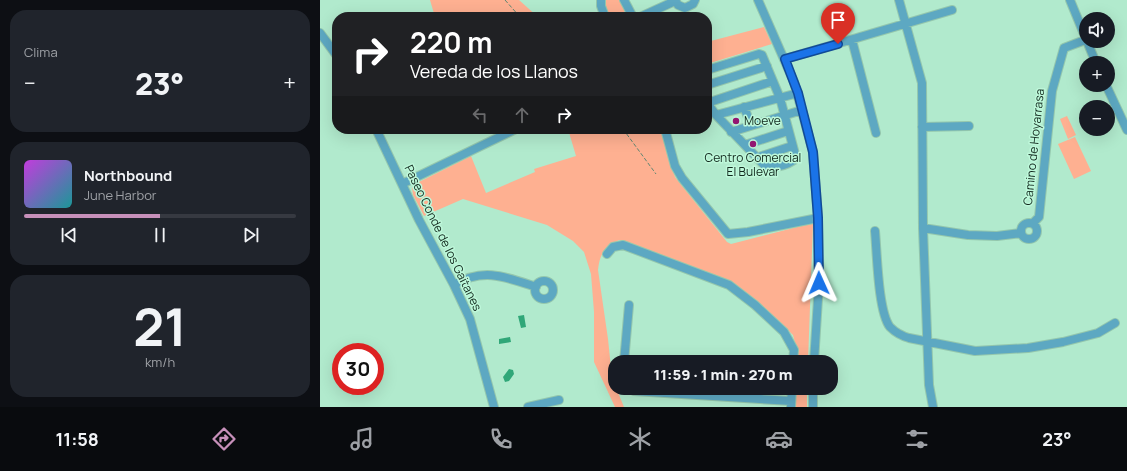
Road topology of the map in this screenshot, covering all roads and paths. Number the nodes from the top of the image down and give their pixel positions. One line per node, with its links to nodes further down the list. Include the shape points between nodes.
1 (505, 0): 10 (path)
2 (601, 0): 11 (street)
3 (624, 0): 12 (street)
4 (695, 0): 8 (street, via 685,8)
5 (758, 0): 20 (street)
6 (899, 0): 14 (street)
7 (1070, 0): 15 (street)
8 (675, 1): 13 (street)
9 (952, 10): 14 (street)
10 (516, 12)
11 (603, 12)
12 (630, 12)
13 (651, 12)
14 (906, 23): 17 (street); 36 (street, via 922,83)
15 (1079, 24)
16 (320, 33): 19 (street)
17 (852, 40): 20 (street); 40 (street)
18 (1079, 42): 51 (street, Camino de Hoyarrasa, via 1064,48 1052,91 1039,217)
19 (332, 49)
20 (785, 59): 26 (street)
21 (767, 66): 22 (street, via 759,54); 23 (street); 24 (street)
22 (712, 68)
23 (773, 81): 27 (street); 28 (street)
24 (712, 83)
25 (1109, 92): 37 (street)
26 (798, 93): 27 (street); 31 (street)
27 (780, 98): 29 (street); 33 (street)
28 (712, 101)
29 (744, 107): 32 (street); 34 (street)
30 (712, 110): 32 (street)
31 (802, 110): 33 (street); 50 (street, via 813,152)
32 (716, 115): 39 (street)
33 (784, 115): 34 (street); 38 (street)
34 (751, 125): 39 (street)
35 (969, 126): 36 (street)
36 (922, 127): 52 (street)
37 (1127, 130)
38 (788, 131): 45 (street); 46 (street)
39 (731, 132): 45 (street)
40 (876, 133)
41 (378, 134): 49 (street, Paseo Conde de los Gaitanes)
42 (506, 134): 49 (street)
43 (627, 134): 48 (path)
44 (666, 134): 50 (street, via 675,166 682,178 728,234)
45 (744, 145): 47 (street)
46 (792, 146): 47 (street); 47 (street, via 794,160 788,164 765,166)
47 (756, 158)
48 (656, 174)
49 (402, 184): 56 (street, Paseo Conde de los Gaitanes)
50 (818, 218): 63 (street, via 819,283)
51 (1033, 223): 54 (street, via 1024,224); 54 (street, via 1038,232 1034,237 1028,239)
52 (923, 228): 54 (street, via 968,235 998,236); 60 (street)
53 (875, 231): 60 (street, via 886,320 890,327 900,334)
54 (1021, 233)
55 (607, 254): 62 (street, via 613,247 623,245 729,285 784,332 794,350)
56 (454, 284): 57 (street, via 475,275 491,275 504,276); 68 (street, Paseo Conde de los Gaitanes, via 470,318)
57 (536, 286)
58 (629, 306): 61 (street)
59 (1115, 323): 60 (street, via 1098,333 1028,348 975,351)
60 (927, 342): 71 (street)
61 (625, 355)
62 (794, 355)
63 (814, 355)
64 (682, 395): 67 (street)
65 (814, 395): 70 (street)
66 (559, 400): 69 (street)
67 (791, 404)
68 (494, 407)
69 (528, 407)
70 (813, 407)
71 (933, 407)

